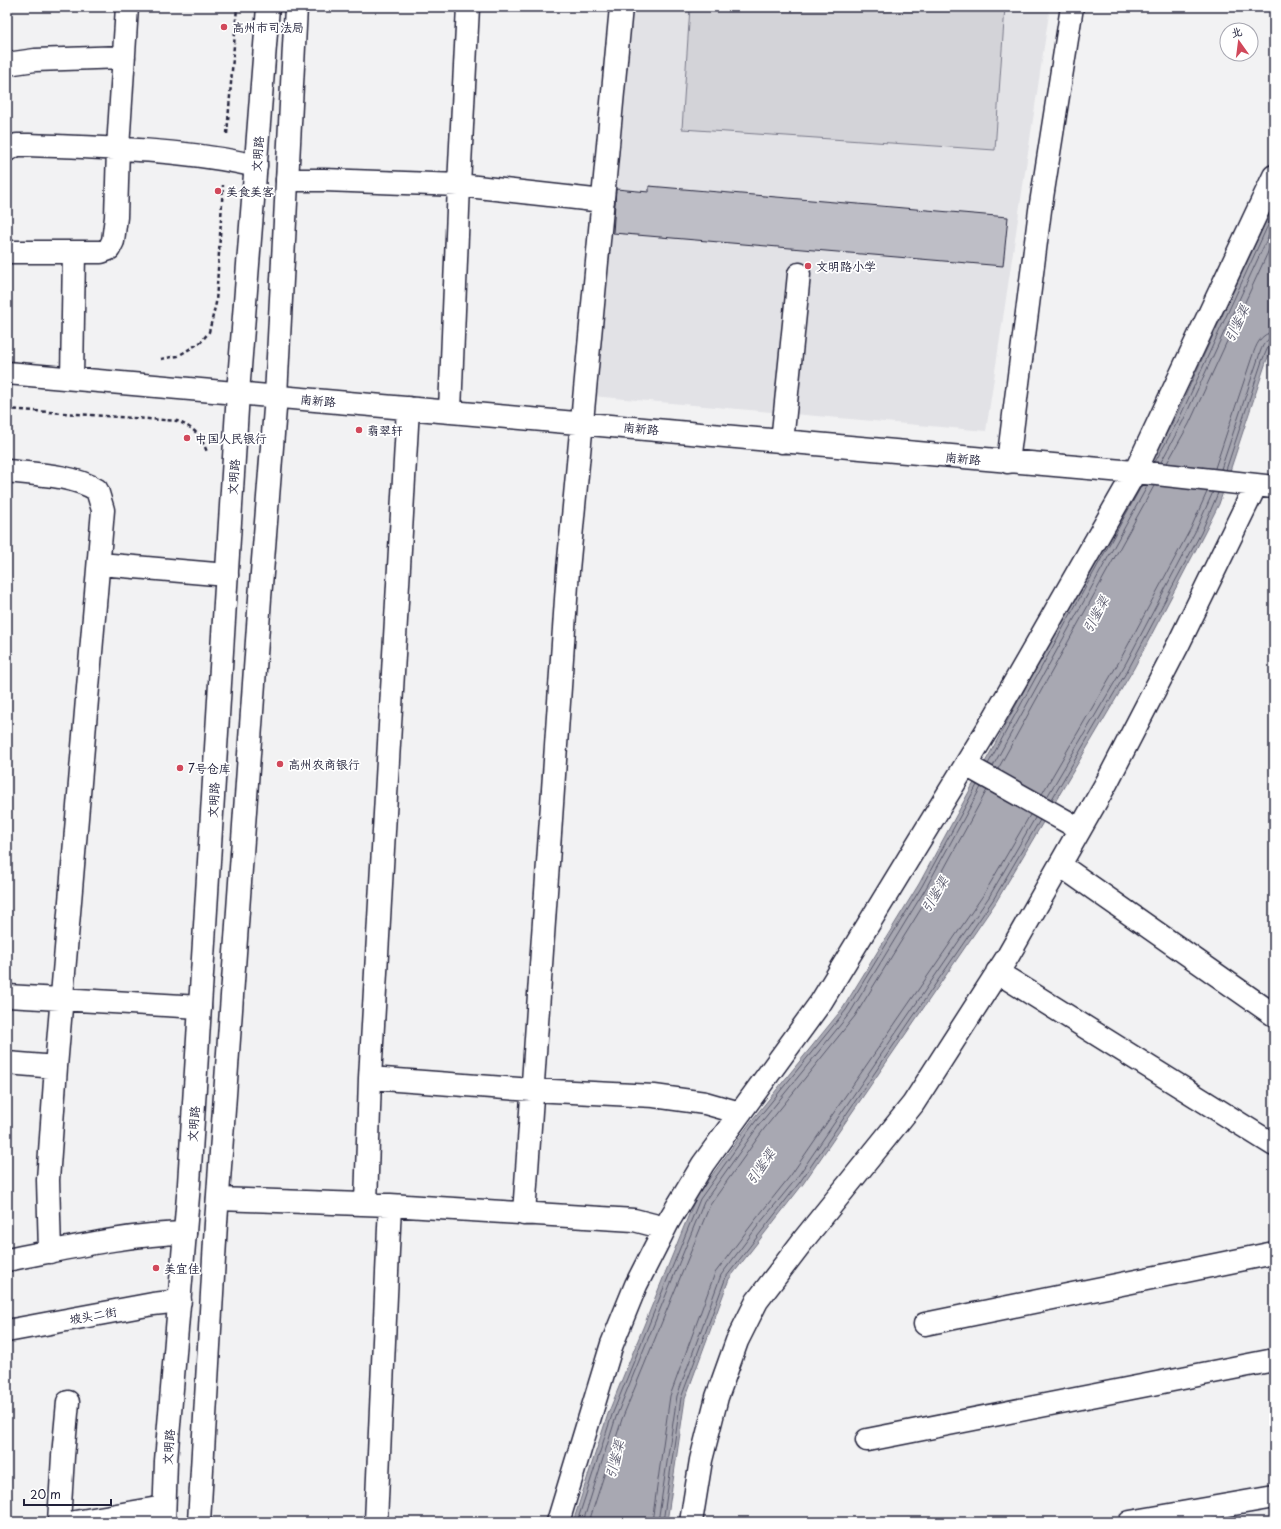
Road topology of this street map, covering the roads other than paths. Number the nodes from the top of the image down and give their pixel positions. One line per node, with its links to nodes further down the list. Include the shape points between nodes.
1 (126, 7): 7 (street)
2 (268, 7): 11 (street, 文明路)
3 (296, 7): 13 (street)
4 (468, 7): 14 (street)
5 (621, 7): 15 (street)
6 (1072, 7): 27 (street, via 1040,210)
7 (124, 56): 8 (street, via 35,60); 9 (street)
8 (7, 64)
9 (118, 148): 10 (street, via 17,145); 11 (street, via 225,159); 17 (street, via 113,241 106,251)
10 (7, 150)
11 (256, 166): 21 (street, 文明路)
12 (1274, 176): 29 (street)
13 (287, 180): 14 (street); 22 (street)
14 (459, 185): 15 (street); 24 (street)
15 (603, 200): 25 (street)
16 (7, 252): 17 (street)
17 (74, 252): 20 (street)
18 (799, 274): 26 (street)
19 (7, 373): 20 (street, 南新路)
20 (72, 378): 21 (street, 南新路)
21 (238, 393): 22 (street, 南新路); 32 (street, 文明路)
22 (276, 396): 23 (street, 南新路); 47 (street)
23 (408, 408): 24 (street, 南新路); 43 (street)
24 (450, 412): 25 (street, 南新路)
25 (582, 423): 26 (street, 南新路); 44 (street, via 568,570)
26 (782, 442): 27 (street, 南新路)
27 (1008, 462): 29 (street, 南新路)
28 (7, 471): 31 (street, via 50,475 87,484 97,490 103,510)
29 (1135, 472): 30 (street, 南新路); 33 (street)
30 (1257, 485): 34 (street, via 1107,782)
31 (100, 564): 32 (street); 38 (street)
32 (227, 575): 39 (street, 文明路)
33 (966, 765): 34 (street); 45 (street, via 821,1002)
34 (1071, 824): 35 (street)
35 (1060, 865): 36 (street); 40 (street)
36 (997, 972): 46 (street); 69 (street, via 913,1104 757,1301 717,1398 701,1460)
37 (7, 996): 38 (street)
38 (63, 1000): 39 (street); 42 (street)
39 (200, 1007): 52 (street, 文明路)
40 (1274, 1015)
41 (7, 1063): 42 (street)
42 (56, 1067): 53 (street, via 48,1180)
43 (370, 1078): 44 (street); 48 (street)
44 (532, 1090): 45 (street, via 654,1096 705,1103); 50 (street)
45 (740, 1113): 51 (street, via 702,1164)
46 (1274, 1145)
47 (218, 1199): 48 (street); 66 (street)
48 (366, 1204): 49 (street)
49 (390, 1205): 50 (street); 67 (street)
50 (524, 1214): 51 (street, via 634,1220)
51 (665, 1228): 68 (street, via 636,1285 612,1344)
52 (185, 1233): 53 (street, via 166,1233); 56 (street, 文明路)
53 (50, 1252): 55 (street)
54 (1274, 1253): 57 (street)
55 (7, 1260)
56 (180, 1301): 58 (street, 坡头二街); 63 (street, 文明路, via 166,1461)
57 (925, 1324)
58 (7, 1331)
59 (1274, 1360): 61 (street)
60 (68, 1402): 64 (street)
61 (867, 1440)
62 (1274, 1497): 70 (street)
63 (164, 1515): 65 (street)
64 (59, 1522)
65 (75, 1522)
66 (199, 1522)
67 (376, 1522)
68 (558, 1522)
69 (691, 1522)
70 (1130, 1522)

